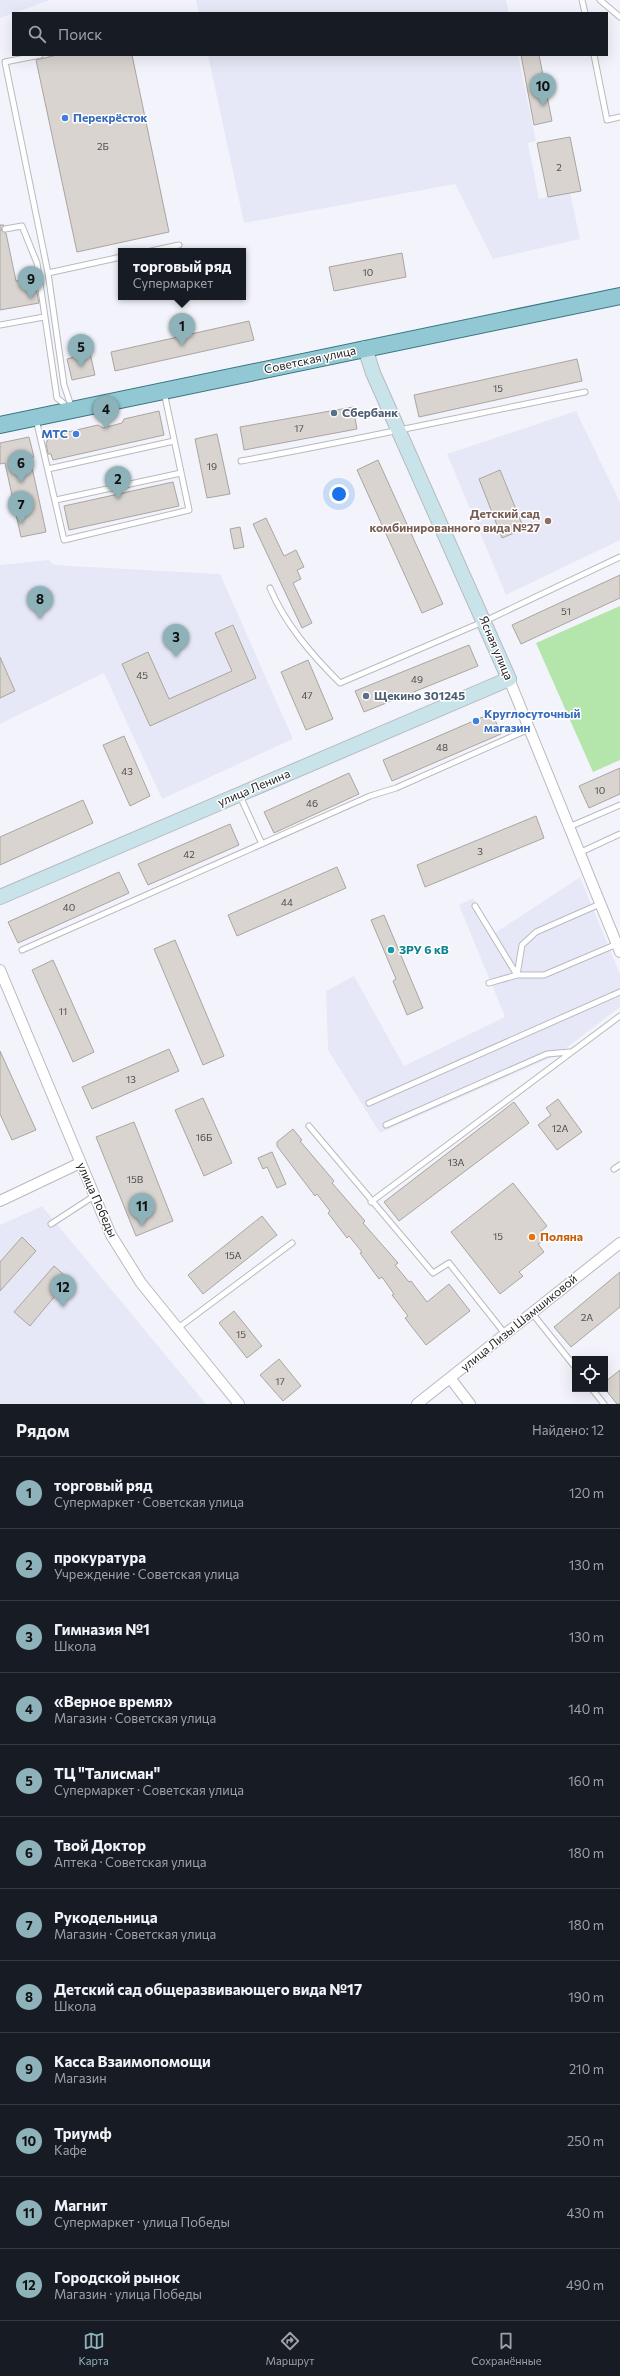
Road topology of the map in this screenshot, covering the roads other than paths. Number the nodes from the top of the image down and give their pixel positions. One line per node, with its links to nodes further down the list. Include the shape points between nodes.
1 (582, 0): 3 (lane)
2 (600, 0): 4 (lane)
3 (585, 12)
4 (620, 17)
5 (35, 56): 12 (lane, via 5,62)
6 (594, 56): 7 (lane, via 607,120)
7 (620, 117)
8 (5, 229): 14 (lane, via 22,226 37,263)
9 (179, 245): 10 (lane)
10 (165, 248)
11 (118, 258): 12 (lane)
12 (48, 273): 19 (lane, via 64,385)
13 (620, 296): 16 (main road, Советская улица)
14 (44, 317): 15 (lane); 19 (lane, via 57,398)
15 (0, 325)
16 (365, 348): 17 (main road, Советская улица); 22 (street, Ясная улица, via 373,373)
17 (164, 392): 19 (main road, Советская улица); 23 (lane)
18 (585, 392): 22 (lane)
19 (73, 411): 20 (main road, Советская улица)
20 (36, 418): 21 (main road, Советская улица); 25 (lane)
21 (0, 425)
22 (400, 430): 24 (lane); 30 (street, Ясная улица)
23 (174, 442): 25 (lane); 26 (lane)
24 (241, 462)
25 (48, 469): 27 (lane)
26 (181, 473): 27 (lane); 27 (lane, via 189,510 64,540)
27 (56, 500)
28 (620, 557): 30 (lane)
29 (270, 588): 30 (lane, via 277,604 314,657 340,683)
30 (485, 621): 31 (street, Ясная улица)
31 (509, 679): 32 (street, Ясная улица); 33 (street, улица Ленина)
32 (529, 729): 35 (street, Ясная улица); 37 (lane)
33 (240, 794): 37 (lane); 39 (street, улица Ленина)
34 (620, 805): 35 (lane)
35 (569, 827): 38 (street, Ясная улица)
36 (620, 834): 38 (lane)
37 (262, 844): 43 (lane)
38 (580, 853): 40 (street, Ясная улица)
39 (0, 897)
40 (600, 904): 42 (street, Ясная улица); 45 (lane, via 536,932 522,945)
41 (475, 906): 45 (lane)
42 (618, 948): 45 (lane, via 544,975)
43 (22, 950)
44 (0, 970): 53 (street, улица Победы)
45 (517, 975): 46 (lane)
46 (489, 984)
47 (620, 992): 50 (lane)
48 (620, 1016): 49 (lane)
49 (571, 1052): 51 (lane, via 548,1054); 58 (lane)
50 (369, 1103)
51 (386, 1125)
52 (309, 1126): 58 (lane)
53 (80, 1163): 56 (street, улица Победы); 57 (street)
54 (620, 1165): 55 (lane)
55 (614, 1169)
56 (94, 1196): 59 (lane); 63 (street, улица Победы, via 111,1235 141,1283)
57 (0, 1201)
58 (372, 1202): 64 (lane, via 433,1273 450,1263)
59 (52, 1224)
60 (292, 1243): 63 (lane)
61 (620, 1243): 62 (street, улица Лизы Шамшиковой)
62 (532, 1313): 64 (street, улица Лизы Шамшиковой); 65 (lane)
63 (178, 1328): 68 (street, улица Победы)
64 (506, 1335): 66 (street, улица Лизы Шамшиковой)
65 (572, 1363)
66 (450, 1378): 69 (street, улица Лизы Шамшиковой); 70 (street)
67 (594, 1392): 71 (lane)
68 (239, 1404)
69 (417, 1404)
70 (470, 1404)
71 (604, 1404)

